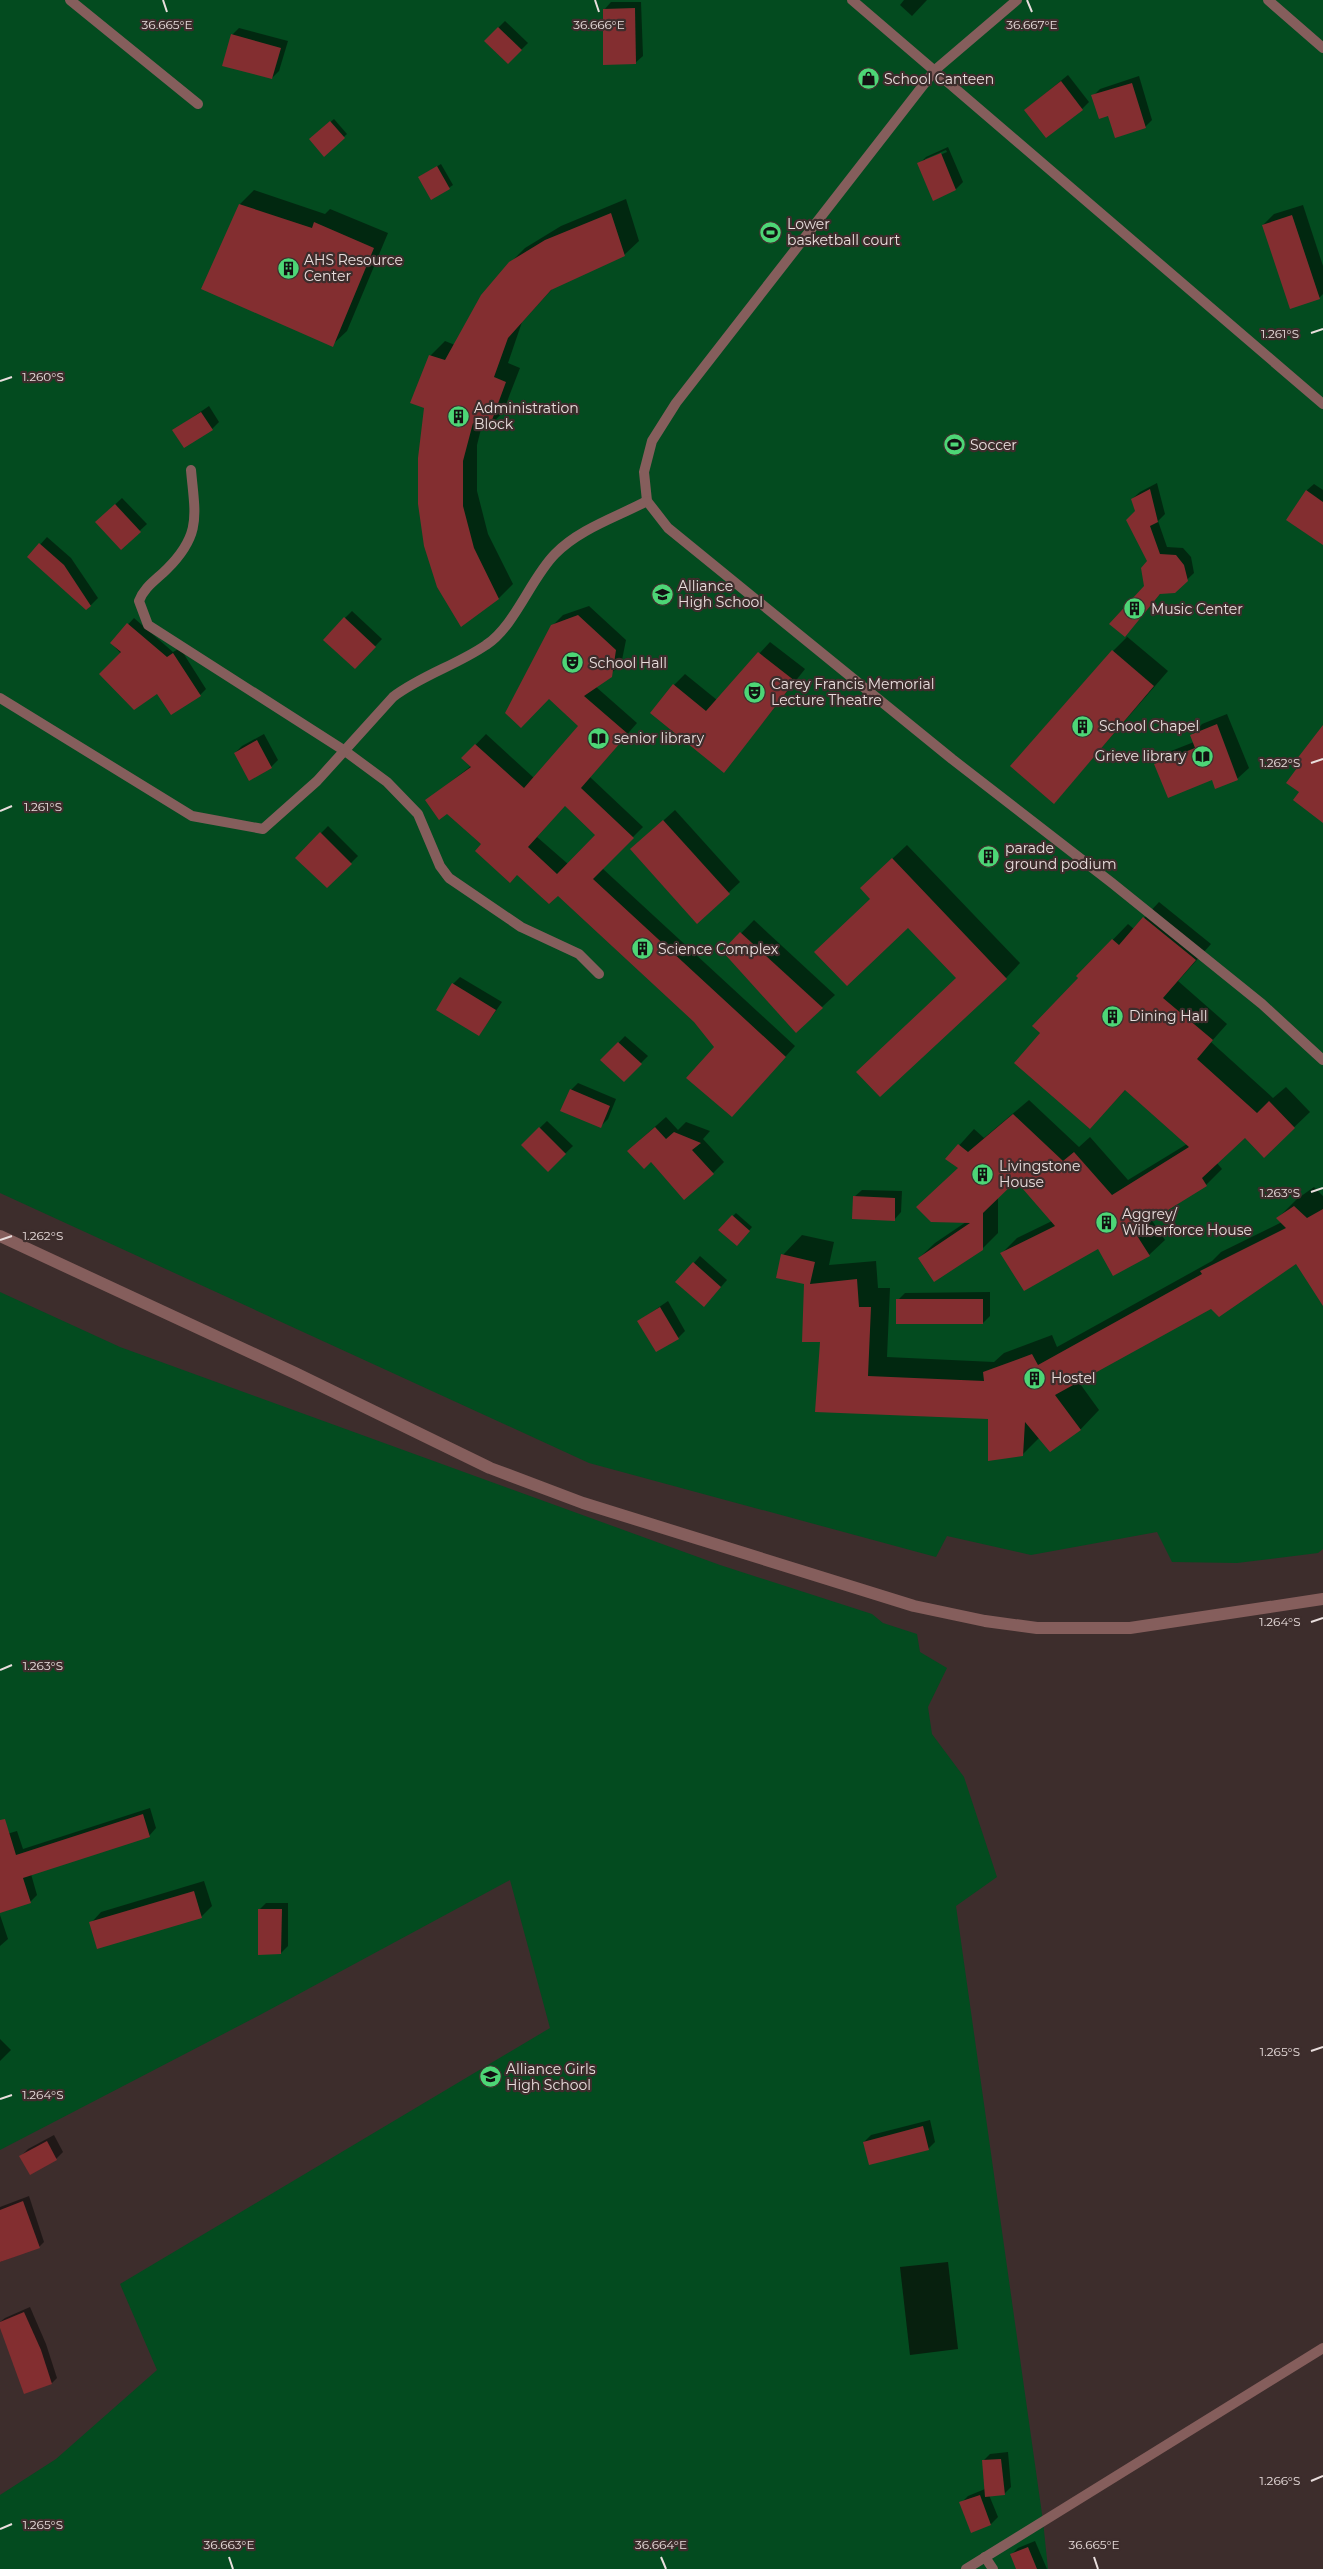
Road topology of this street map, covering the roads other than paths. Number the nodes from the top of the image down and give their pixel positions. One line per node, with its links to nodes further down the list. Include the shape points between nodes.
1 (70, 0): 7 (lane)
2 (852, 0): 6 (lane)
3 (1017, 0): 6 (lane)
4 (1268, 0): 5 (lane)
5 (1323, 48)
6 (935, 70): 8 (lane); 10 (lane, via 676,403 652,441 644,472)
7 (198, 104)
8 (1323, 404)
9 (192, 470): 12 (lane, via 195,516 192,536 168,568 143,591 139,601 148,624)
10 (647, 501): 12 (lane, via 574,538 554,555 512,616 487,645 408,685); 14 (lane, via 668,528 793,632 1255,998)
11 (0, 698): 12 (lane, via 192,816 263,829 317,781)
12 (345, 750): 13 (lane, via 387,782 418,814 440,866 449,878 521,927 579,954)
13 (599, 974)
14 (1323, 1060)
15 (0, 1236): 16 (street, via 490,1468 583,1503 914,1606 1037,1628 1130,1628)
16 (1323, 1599)
17 (1323, 2348): 18 (lane)
18 (985, 2557): 19 (lane); 20 (lane)
19 (966, 2569)
20 (993, 2569)

